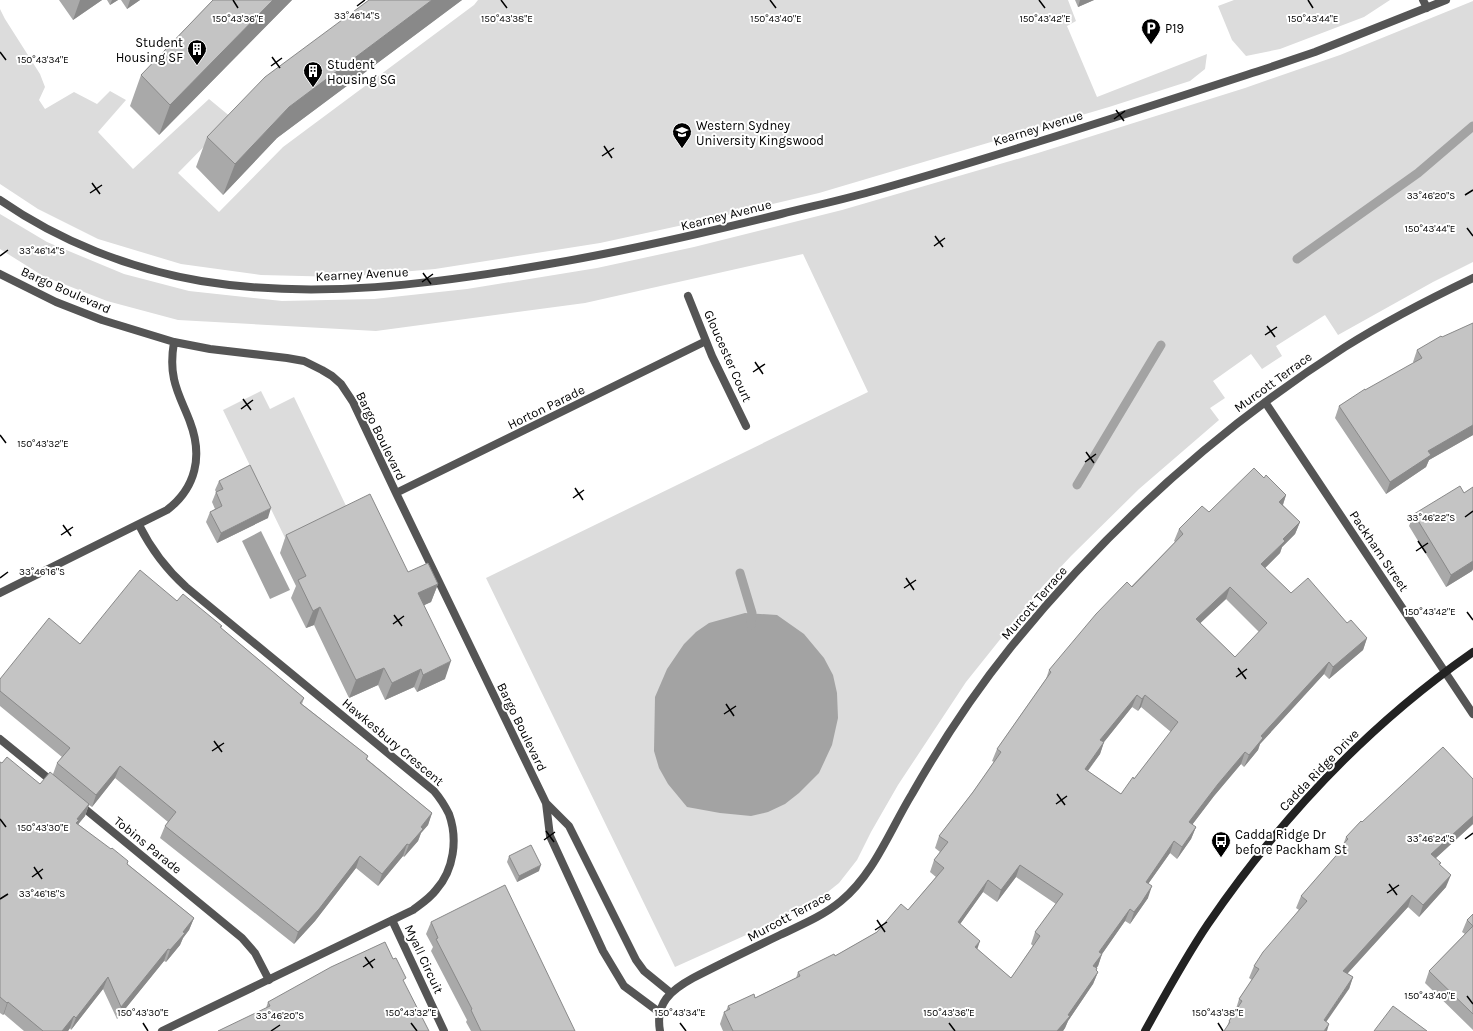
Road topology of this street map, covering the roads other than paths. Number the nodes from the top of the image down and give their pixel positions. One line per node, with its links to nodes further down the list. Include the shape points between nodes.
1 (1423, 0): 3 (street)
2 (1446, 0): 3 (street, Kearney Avenue)
3 (1427, 8): 4 (street, Kearney Avenue, via 1268,68 875,191 655,244 442,281 390,286 301,289 250,287 199,280 138,266 93,250 45,228)
4 (0, 200)
5 (0, 274): 9 (street, Bargo Boulevard, via 78,312)
6 (1473, 278): 10 (street, Murcott Terrace, via 1393,318)
7 (688, 296): 8 (street, Gloucester Court)
8 (706, 341): 11 (street, Gloucester Court); 12 (street, Horton Parade)
9 (174, 342): 12 (street, Bargo Boulevard, via 293,359 315,365 332,376 353,402); 13 (street, via 173,372 176,387 194,433 196,466 190,485 180,499 167,510)
10 (1265, 402): 16 (street, Packham Street); 24 (street, Murcott Terrace, via 1176,474 1139,508 1069,579 1039,614 1009,650 950,732 871,867 848,895 816,918 693,978)
11 (746, 426)
12 (396, 493): 21 (street, Bargo Boulevard)
13 (138, 525): 14 (street); 22 (street, Hawkesbury Crescent, via 156,555 178,580 424,781 440,799 448,814 453,834 453,855 448,870 430,897)
14 (0, 593)
15 (1473, 652): 16 (street, Cadda Ridge Drive)
16 (1445, 672): 17 (street, Packham Street); 29 (street, Cadda Ridge Drive, via 1338,764 1280,828 1208,924)
17 (1473, 714)
18 (0, 739): 19 (street)
19 (60, 788)
20 (73, 798): 23 (street, Tobins Parade, via 242,938 255,953)
21 (546, 804): 24 (street, Bargo Boulevard, via 569,826 636,960 644,971); 25 (street, Bargo Boulevard, via 550,836 603,951 624,986)
22 (392, 920): 23 (street, Hawkesbury Crescent); 27 (street, Myall Circuit)
23 (269, 980): 26 (street, Hawkesbury Crescent)
24 (671, 993): 25 (street)
25 (659, 1012): 28 (street)
26 (162, 1031)
27 (444, 1031)
28 (660, 1031)
29 (1145, 1031)

